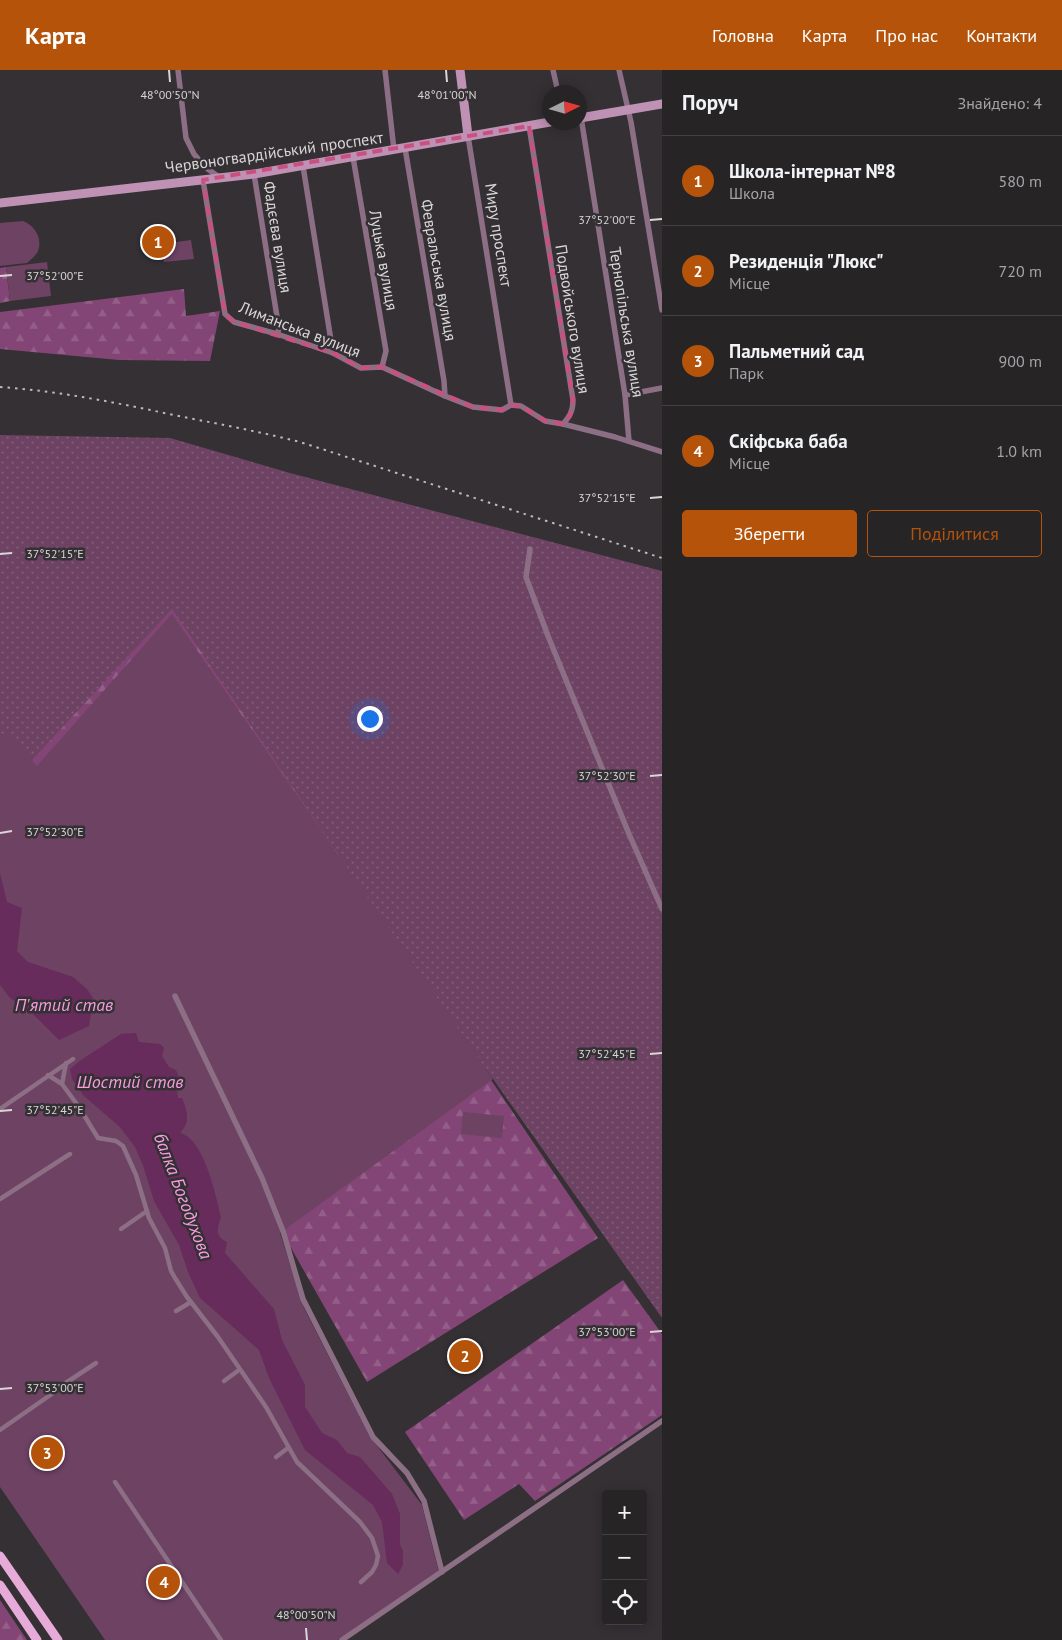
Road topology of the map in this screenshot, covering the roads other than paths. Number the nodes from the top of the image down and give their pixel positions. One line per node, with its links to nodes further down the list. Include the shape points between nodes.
1 (178, 70): 19 (street, via 186,138 194,154)
2 (385, 70): 15 (street)
3 (460, 70): 13 (main road, Миру проспект)
4 (554, 70): 6 (street)
5 (619, 70): 8 (street)
6 (557, 85)
7 (662, 104): 8 (main road)
8 (627, 110): 9 (main road); 22 (street)
9 (587, 117)
10 (542, 123): 11 (main road, Червоногвардійський проспект)
11 (528, 126): 13 (main road, Червоногвардійський проспект); 30 (street, Подвойського вулиця, via 573,400 570,416)
12 (582, 130): 27 (street, Тернопільська вулиця)
13 (468, 136): 14 (main road, Червоногвардійський проспект); 29 (street, Миру проспект)
14 (405, 148): 15 (main road, Червоногвардійський проспект); 28 (street, Февральська вулиця)
15 (394, 150): 16 (main road, Червоногвардійський проспект)
16 (353, 157): 17 (main road, Червоногвардійський проспект); 25 (street, Луцька вулиця, via 386,351)
17 (303, 166): 18 (main road, Червоногвардійський проспект); 24 (street)
18 (254, 174): 19 (main road, Червоногвардійський проспект); 23 (street, Фадєєва вулиця, via 279,329)
19 (219, 178): 20 (main road, Червоногвардійський проспект)
20 (203, 180): 21 (main road, Червоногвардійський проспект); 23 (street, Лиманська вулиця, via 226,314 234,322)
21 (0, 203)
22 (662, 310)
23 (277, 334): 24 (street, Лиманська вулиця)
24 (333, 353): 25 (street, Лиманська вулиця, via 361,368)
25 (382, 368): 28 (street, Лиманська вулиця)
26 (662, 388): 27 (street)
27 (626, 395): 31 (street, Тернопільська вулиця)
28 (445, 396): 29 (street, Лиманська вулиця, via 490,410 502,410)
29 (511, 405): 30 (street, via 521,406 545,421)
30 (563, 424): 31 (street)
31 (629, 441): 32 (street)
32 (662, 452)
33 (530, 549): 34 (street, via 526,577)
34 (662, 909)
35 (175, 996): 56 (street, via 262,1178 283,1231 303,1299 373,1437 407,1473 424,1501)
36 (73, 1059): 37 (street)
37 (66, 1063): 38 (street); 39 (street)
38 (48, 1075): 39 (street); 40 (street)
39 (62, 1084): 43 (street, via 98,1138 116,1141 123,1146)
40 (0, 1109)
41 (70, 1154): 42 (street)
42 (0, 1199)
43 (147, 1211): 44 (street); 45 (street, via 165,1248 171,1271)
44 (121, 1229)
45 (191, 1302): 46 (street); 48 (street)
46 (176, 1311)
47 (96, 1363): 51 (street)
48 (239, 1370): 49 (street); 52 (street, via 276,1424)
49 (224, 1381)
50 (662, 1421): 56 (street)
51 (0, 1430)
52 (288, 1448): 53 (street); 57 (street, via 306,1472 360,1522 372,1538 378,1556 376,1565)
53 (276, 1457)
54 (115, 1482): 61 (street)
55 (0, 1556): 60 (main road)
56 (442, 1572): 62 (street)
57 (360, 1582)
58 (0, 1585): 59 (main road)
59 (37, 1640)
60 (58, 1640)
61 (220, 1640)
62 (342, 1640)

